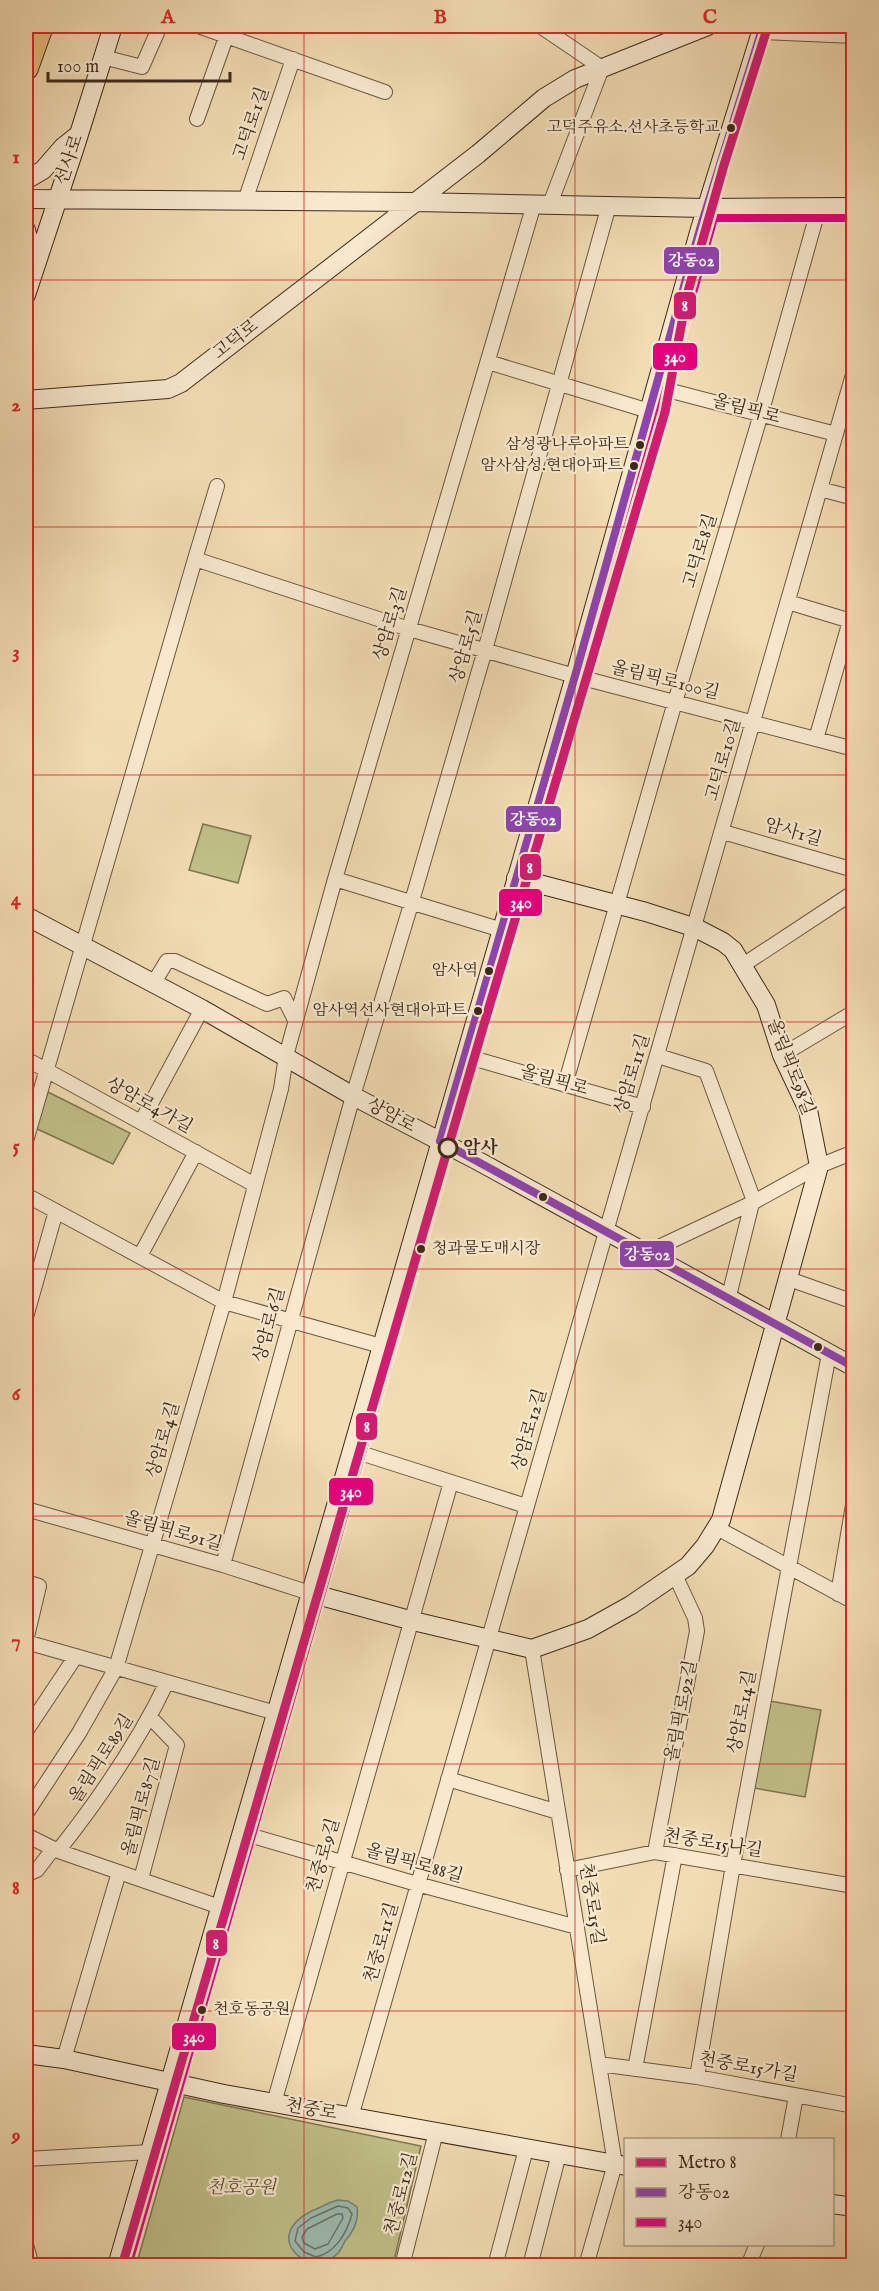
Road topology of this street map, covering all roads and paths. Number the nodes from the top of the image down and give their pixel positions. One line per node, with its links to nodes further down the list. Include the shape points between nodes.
1 (41, 26): 12 (highway)
2 (113, 26): 10 (main road, 선사로)
3 (160, 26): 10 (street, via 142,67)
4 (198, 26): 8 (street)
5 (540, 26): 13 (street)
6 (708, 26): 13 (main road, 고덕로)
7 (762, 29): 9 (street); 26 (main road)
8 (228, 30): 11 (street); 15 (street)
9 (854, 36)
10 (103, 57): 16 (main road, 선사로)
11 (293, 59): 14 (street); 20 (street, 고덕로1길)
12 (26, 68)
13 (602, 68): 21 (main road, 고덕로, via 544,98); 22 (street, 상암로3길)
14 (385, 92)
15 (197, 119)
16 (79, 134): 17 (main road, via 43,170); 19 (main road, 선사로)
17 (26, 180)
18 (26, 199): 19 (main road)
19 (56, 201): 20 (main road); 28 (main road, 선사로)
20 (245, 201): 21 (main road)
21 (416, 202): 22 (main road); 34 (main road, 고덕로, via 181,383 168,388)
22 (542, 204): 23 (main road); 30 (street, 상암로3길)
23 (609, 206): 26 (main road); 32 (street, 상암로5길)
24 (819, 207): 25 (main road); 26 (main road); 36 (street, 고덕로8길)
25 (854, 207)
26 (706, 208): 33 (main road)
27 (26, 230): 28 (main road)
28 (35, 266): 29 (main road, 선사로)
29 (26, 295)
30 (488, 362): 32 (street); 44 (street, 상암로3길)
31 (853, 373): 37 (street, 고덕로10길)
32 (559, 384): 35 (street); 45 (street, 상암로5길)
33 (656, 387): 35 (main road); 36 (street, 올림픽로)
34 (26, 400)
35 (649, 411): 46 (main road)
36 (761, 414): 37 (street, 올림픽로); 47 (street, 고덕로8길)
37 (836, 434): 39 (street, 고덕로10길)
38 (217, 486): 41 (street)
39 (820, 489): 40 (street); 42 (street, 고덕로10길)
40 (854, 498)
41 (195, 559): 44 (street); 61 (street)
42 (788, 602): 43 (street); 48 (street, 고덕로10길)
43 (852, 621): 49 (street)
44 (409, 629): 45 (street); 54 (street, 상암로3길)
45 (485, 650): 46 (street); 56 (street, 상암로5길)
46 (575, 676): 47 (street, 올림픽로100길); 53 (main road)
47 (675, 702): 48 (street, 올림픽로100길); 57 (street, 고덕로8길)
48 (754, 722): 49 (street, 올림픽로100길); 51 (street, 고덕로10길)
49 (816, 739): 50 (street, 올림픽로100길)
50 (854, 749)
51 (723, 832): 52 (street, 암사1길); 59 (street, 고덕로10길)
52 (854, 870)
53 (516, 878): 57 (main road, 올림픽로98길); 60 (main road)
54 (335, 879): 56 (street); 66 (street, 상암로3길)
55 (854, 892): 62 (street)
56 (412, 901): 60 (street); 74 (street, 상암로5길)
57 (618, 904): 59 (main road, 올림픽로98길); 73 (street)
58 (26, 916): 61 (main road, 상암로)
59 (696, 928): 62 (main road, 올림픽로98길, via 723,942); 70 (street, 상암로11길)
60 (502, 930): 69 (main road)
61 (81, 946): 63 (main road, 상암로); 72 (street)
62 (743, 965): 67 (main road, 올림픽로98길, via 766,1005)
63 (153, 984): 64 (main road, 상암로); 66 (street, via 167,962 175,962 267,1004 284,998)
64 (202, 1009): 68 (main road, 상암로); 76 (street)
65 (854, 1012): 67 (street)
66 (296, 1020): 68 (street, 상암로3길)
67 (783, 1055): 81 (main road, 올림픽로98길, via 808,1110)
68 (286, 1056): 74 (main road, 상암로); 82 (street, 상암로4길)
69 (465, 1056): 73 (street, 올림픽로); 78 (main road)
70 (658, 1056): 75 (street, 상암로11길); 84 (street, via 706,1071)
71 (26, 1059): 72 (street, 상암로4가길)
72 (45, 1070): 76 (street, 상암로4가길); 77 (street)
73 (565, 1085): 75 (street, 올림픽로)
74 (353, 1096): 78 (main road, 상암로); 94 (street, 상암로6길)
75 (643, 1107): 86 (street, 상암로11길)
76 (141, 1122): 79 (street, 상암로4가길)
77 (26, 1141)
78 (440, 1142): 86 (main road, 상암로); 96 (main road)
79 (196, 1152): 82 (street, 상암로4가길); 88 (street)
80 (854, 1152): 81 (street)
81 (819, 1167): 84 (street); 89 (main road, 올림픽로98길)
82 (255, 1185): 91 (street, 상암로4길)
83 (26, 1195): 85 (street)
84 (753, 1202): 87 (street); 90 (street)
85 (56, 1211): 88 (street); 93 (street)
86 (606, 1231): 87 (main road, 상암로); 102 (street, 상암로12길)
87 (646, 1253): 90 (main road, 상암로)
88 (140, 1256): 91 (street)
89 (789, 1279): 92 (street); 95 (main road, 올림픽로98길)
90 (728, 1300): 95 (main road, 상암로)
91 (224, 1302): 94 (street); 105 (street, 상암로4길)
92 (854, 1302)
93 (26, 1317)
94 (290, 1321): 96 (street); 106 (street, 상암로6길)
95 (776, 1326): 97 (main road, 상암로); 104 (main road)
96 (381, 1346): 99 (main road)
97 (829, 1354): 98 (main road, 상암로); 107 (street, 상암로14길)
98 (854, 1368)
99 (351, 1450): 100 (street); 110 (main road)
100 (451, 1482): 102 (street); 113 (street)
101 (854, 1499): 111 (street)
102 (526, 1506): 114 (street, 상암로12길)
103 (26, 1509): 105 (street, 올림픽로91길)
104 (717, 1528): 107 (street); 108 (main road, via 688,1566)
105 (152, 1545): 106 (street, 올림픽로91길); 118 (street, 상암로4길)
106 (223, 1565): 110 (street, 올림픽로91길)
107 (788, 1566): 111 (street); 132 (street, 상암로14길)
108 (675, 1575): 116 (main road, via 588,1629); 129 (street, 올림픽로92길, via 697,1631)
109 (26, 1582): 115 (street, via 39,1586)
110 (310, 1593): 113 (main road); 120 (main road)
111 (838, 1594): 112 (street)
112 (854, 1602)
113 (413, 1621): 114 (main road); 131 (street, 천중로9길)
114 (488, 1639): 116 (main road); 123 (street, 천중로11길)
115 (26, 1641): 117 (street)
116 (532, 1649): 124 (street, 천중로15길)
117 (76, 1656): 118 (street); 122 (street)
118 (116, 1668): 119 (street); 125 (street, 상암로4길)
119 (167, 1682): 120 (street); 121 (street, 올림픽로89길)
120 (276, 1713): 126 (main road)
121 (150, 1718): 128 (street, 올림픽로89길, via 99,1800); 136 (street, 올림픽로87길, via 177,1745)
122 (26, 1731)
123 (448, 1779): 124 (street); 137 (street, 천중로11길)
124 (558, 1812): 133 (street, 천중로15길)
125 (26, 1814)
126 (242, 1833): 131 (street, 올림픽로88길); 139 (main road)
127 (26, 1835): 128 (street, 올림픽로87길)
128 (56, 1850): 134 (street, 올림픽로87길); 135 (street, via 38,1870)
129 (655, 1852): 130 (street, 천중로15나길); 133 (street, 천중로15나길)
130 (675, 1855): 132 (street, 천중로15나길); 144 (street)
131 (341, 1862): 137 (street, 올림픽로88길); 148 (street, 천중로9길)
132 (733, 1865): 138 (street, 천중로15나길); 145 (street, 상암로14길)
133 (567, 1870): 140 (street, 천중로15길)
134 (118, 1872): 136 (street, 올림픽로87길); 142 (street)
135 (26, 1875)
136 (141, 1879): 139 (street, 올림픽로87길)
137 (417, 1884): 140 (street, 올림픽로88길); 150 (street, 천중로11길)
138 (854, 1886)
139 (220, 1907): 146 (main road)
140 (577, 1927): 143 (street, 천중로15길)
141 (27, 2059): 142 (main road, 천중로)
142 (64, 2059): 146 (main road, 천중로)
143 (599, 2064): 144 (street, 천중로15가길); 157 (street, 천중로15길)
144 (635, 2069): 145 (street, 천중로15가길)
145 (697, 2077): 147 (street, 천중로15가길)
146 (171, 2081): 148 (main road, 천중로); 154 (main road)
147 (796, 2096): 149 (street, 천중로15가길); 152 (street)
148 (274, 2103): 150 (main road, 천중로)
149 (854, 2106)
150 (351, 2117): 151 (main road, 천중로)
151 (436, 2132): 153 (main road, 천중로); 164 (street, 천중로12길)
152 (788, 2138)
153 (526, 2148): 155 (main road, 천중로); 165 (street)
154 (150, 2152): 156 (street); 163 (main road)
155 (559, 2154): 157 (main road, 천중로); 166 (street)
156 (26, 2158)
157 (620, 2165): 167 (street)
158 (834, 2204): 159 (main road)
159 (854, 2207)
160 (26, 2245): 162 (street)
161 (755, 2246): 168 (street)
162 (28, 2265)
163 (117, 2265)
164 (402, 2265)
165 (495, 2265)
166 (530, 2265)
167 (586, 2265)
168 (748, 2265)

